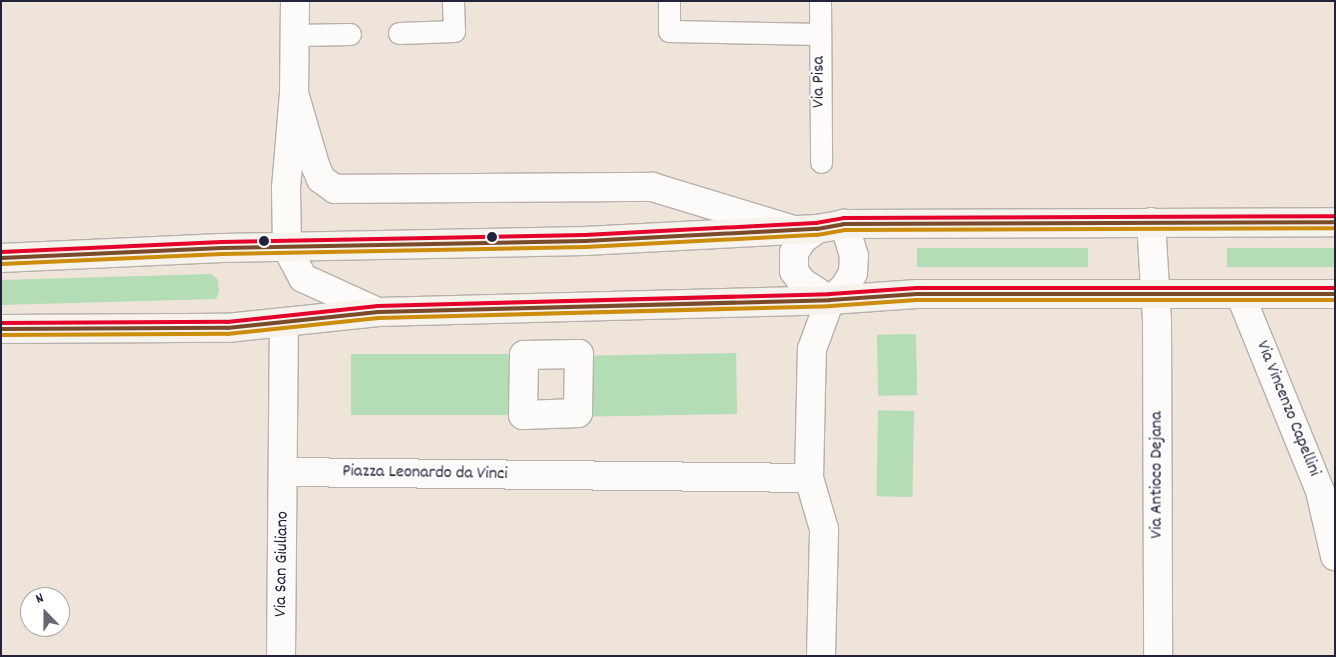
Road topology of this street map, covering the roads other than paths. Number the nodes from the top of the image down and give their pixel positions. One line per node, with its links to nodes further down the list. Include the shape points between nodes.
1 (295, 1): 8 (street)
2 (453, 1): 5 (lane, via 454,31)
3 (669, 1): 7 (lane, via 669,30)
4 (820, 1): 7 (lane, Via Pisa)
5 (399, 33)
6 (350, 34): 8 (lane)
7 (820, 34): 10 (lane, Via Pisa)
8 (294, 35): 9 (street)
9 (294, 93): 14 (street, via 315,165 321,179 334,190 652,187); 15 (street, via 287,165)
10 (820, 162)
11 (1151, 222): 12 (main road); 13 (main road); 17 (street, Via Antioco Dejana)
12 (1335, 222)
13 (844, 224): 14 (main road); 20 (street, via 854,256 852,273 844,288)
14 (804, 229): 15 (main road, via 585,241); 20 (street, via 794,253 794,271 802,282)
15 (287, 248): 16 (main road); 21 (street, via 303,278)
16 (1, 258)
17 (1155, 294): 18 (main road); 20 (main road, via 917,294); 29 (street, Via Antioco Dejana)
18 (1240, 294): 19 (main road); 26 (street, Via Vincenzo Capellini, via 1320,491)
19 (1335, 294)
20 (830, 300): 21 (main road); 25 (street, via 812,349)
21 (378, 312): 22 (main road)
22 (284, 323): 23 (main road, via 201,329); 24 (street)
23 (1, 329)
24 (284, 472): 25 (street, Piazza Leonardo da Vinci); 27 (street, Via San Giuliano)
25 (809, 478): 28 (street, via 824,529)
26 (1335, 556)
27 (281, 656)
28 (822, 656)
29 (1158, 656)

